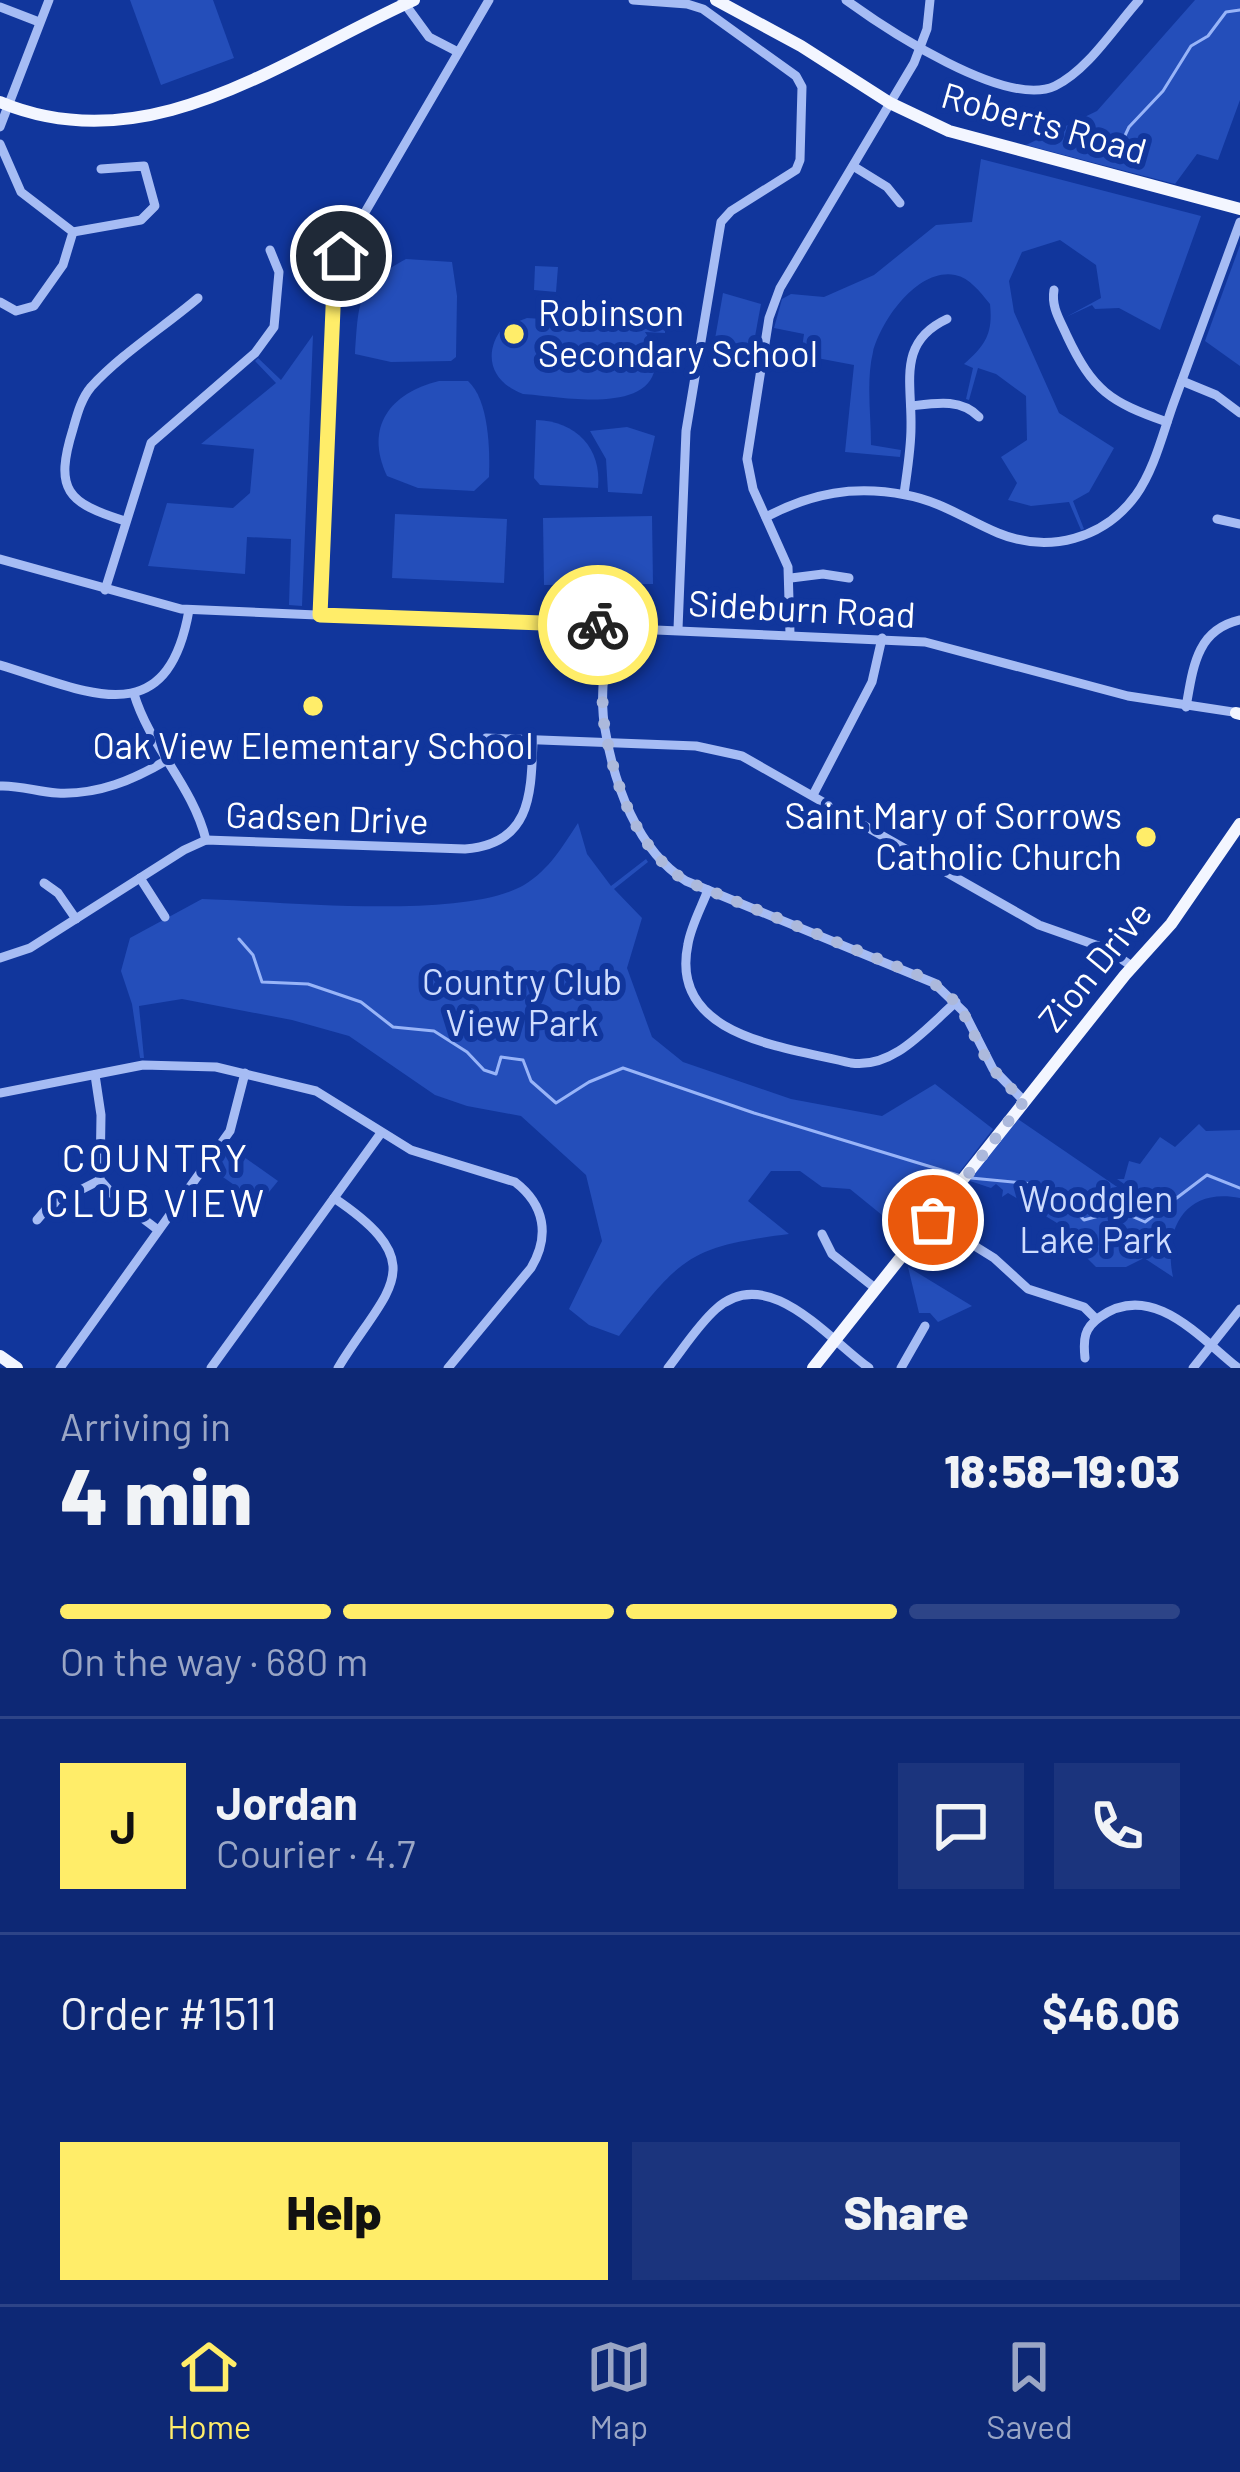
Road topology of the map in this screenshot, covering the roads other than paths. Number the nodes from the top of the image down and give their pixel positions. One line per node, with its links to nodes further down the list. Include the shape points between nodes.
1 (49, 0): 10 (street)
2 (489, 0): 12 (street)
3 (633, 0): 46 (street, via 703,9 802,87 796,170 721,225 686,431)
4 (716, 0): 13 (main road, Roberts Road)
5 (846, 0): 11 (street)
6 (930, 0): 11 (street)
7 (1138, 0): 11 (street, via 1070,77 1042,90 1013,89)
8 (406, 2): 12 (street, via 429,37); 14 (main road, via 161,116 79,123)
9 (0, 7): 10 (street)
10 (39, 22): 14 (street)
11 (920, 50): 13 (street)
12 (458, 52): 43 (street, via 336,275)
13 (890, 103): 17 (street); 20 (main road, Roberts Road, via 968,138)
14 (3, 104): 15 (street)
15 (0, 128)
16 (0, 145): 22 (street, via 21,192)
17 (853, 166): 19 (street); 34 (street, via 769,318 747,448)
18 (101, 169): 22 (street, via 144,166 155,206 141,220)
19 (900, 203)
20 (1240, 208)
21 (1240, 222): 28 (street)
22 (73, 232): 26 (street, via 63,265 34,306 16,311)
23 (270, 250): 36 (street, via 279,272 268,338 156,436)
24 (1054, 290): 32 (street, via 1054,308 1096,386)
25 (198, 298): 36 (street, via 95,383 79,408 65,484 82,506)
26 (0, 302)
27 (947, 319): 29 (street, via 914,352)
28 (1181, 381): 30 (street); 32 (street)
29 (911, 406): 31 (street, via 955,404); 33 (street)
30 (1240, 413)
31 (980, 417)
32 (1167, 422): 33 (street, via 1138,492 1121,512 1063,542 1024,542)
33 (904, 494): 34 (street, via 820,493)
34 (766, 518): 39 (street)
35 (1217, 519): 37 (street)
36 (125, 521): 41 (street)
37 (1240, 524)
38 (0, 559): 41 (street, Sideburn Road)
39 (791, 578): 40 (street); 47 (street)
40 (849, 578)
41 (105, 590): 42 (street, Sideburn Road)
42 (189, 610): 43 (street, Sideburn Road); 50 (street, via 172,665)
43 (320, 615): 45 (street, Sideburn Road)
44 (1240, 620): 51 (street, via 1204,640)
45 (608, 626): 46 (street, Sideburn Road); 55 (street)
46 (678, 629): 47 (street, Sideburn Road)
47 (790, 634): 48 (street, Sideburn Road)
48 (882, 638): 51 (street, Sideburn Road); 58 (street, via 872,682)
49 (0, 665): 50 (street, via 105,695)
50 (134, 694): 56 (street)
51 (1186, 706): 52 (street, Sideburn Road)
52 (1238, 713)
53 (486, 738): 54 (street)
54 (533, 740): 55 (street); 60 (street, Gadsen Drive, via 526,810 510,833 486,847)
55 (609, 743): 58 (street, via 724,751); 64 (street, via 646,845 672,872)
56 (166, 760): 57 (street, via 132,780 79,793); 60 (street)
57 (0, 786)
58 (813, 795): 68 (street, via 1040,925)
59 (1240, 824): 61 (main road, Zion Drive)
60 (206, 840): 62 (street, Gadsen Drive)
61 (1235, 840): 68 (main road, Zion Drive)
62 (140, 878): 65 (street); 66 (street, Gadsen Drive)
63 (44, 883): 66 (street)
64 (708, 890): 69 (street, via 923,977); 69 (street, via 687,945 687,975 703,1009 732,1032 870,1064 895,1054)
65 (165, 917)
66 (76, 919): 67 (street, Gadsen Drive)
67 (0, 958)
68 (1133, 968): 73 (main road, Zion Drive)
69 (956, 1002): 73 (street, via 993,1069)
70 (245, 1072): 71 (street, via 173,1063); 74 (street, via 316,1090); 79 (street, via 230,1131)
71 (95, 1076): 72 (street); 75 (street)
72 (0, 1093)
73 (1024, 1101): 78 (main road, Zion Drive)
74 (381, 1133): 76 (street); 93 (street, via 429,1158 515,1182 541,1213 534,1263)
75 (100, 1180): 77 (street); 79 (street)
76 (334, 1198): 91 (street); 92 (street, via 381,1234 394,1272 386,1299)
77 (37, 1220)
78 (933, 1220): 81 (main road, Zion Drive); 83 (street, via 1028,1289 1084,1307)
79 (158, 1230): 90 (street)
80 (822, 1234): 81 (street, via 832,1254)
81 (875, 1288): 85 (main road, Zion Drive)
82 (1240, 1309): 86 (street)
83 (1096, 1319): 86 (street, via 1123,1306 1156,1307); 88 (street, via 1083,1338)
84 (925, 1326): 97 (street)
85 (834, 1342): 94 (street, via 782,1300 742,1295 713,1311); 95 (main road, Zion Drive); 96 (street)
86 (1210, 1346): 98 (street); 99 (street)
87 (0, 1356): 89 (main road)
88 (1085, 1358)
89 (17, 1368)
90 (60, 1368)
91 (211, 1368)
92 (338, 1368)
93 (448, 1368)
94 (668, 1368)
95 (813, 1368)
96 (869, 1368)
97 (901, 1368)
98 (1193, 1368)
99 (1238, 1368)

